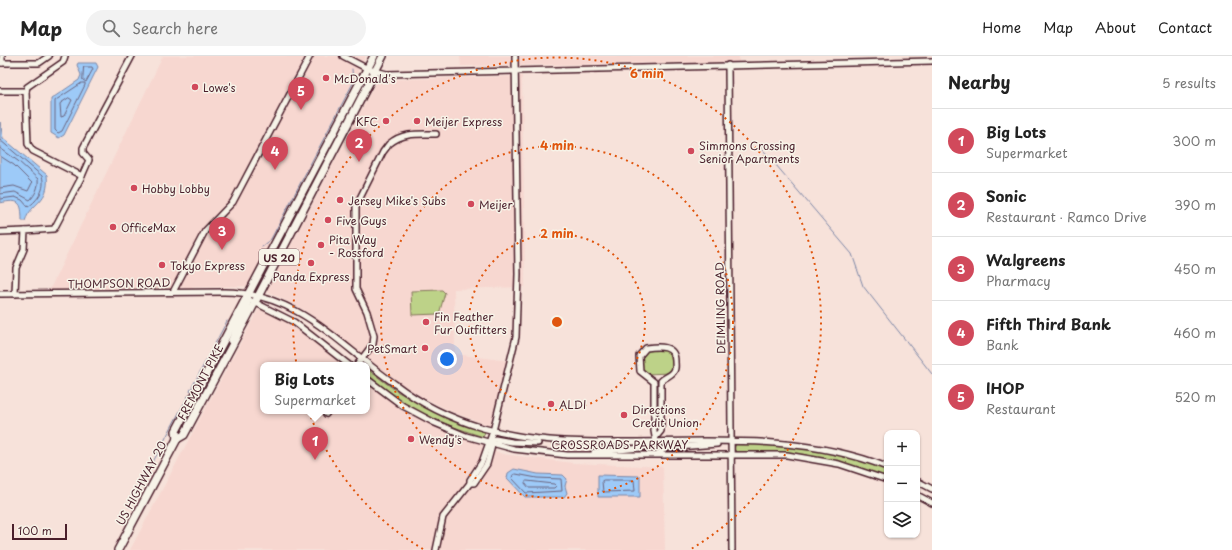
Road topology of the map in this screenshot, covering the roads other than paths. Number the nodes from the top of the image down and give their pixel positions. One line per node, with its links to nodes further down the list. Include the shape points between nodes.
1 (2, 56): 13 (street)
2 (49, 56): 13 (street, via 39,63)
3 (64, 56): 19 (street, via 63,62 27,87)
4 (132, 56): 21 (street, via 83,148 83,153 90,160)
5 (310, 56): 24 (street, via 232,202 205,231)
6 (343, 56): 16 (street)
7 (374, 56): 16 (highway, FREMONT PIKE / US 20)
8 (383, 56): 16 (highway, FREMONT PIKE / US 20)
9 (515, 56): 17 (street)
10 (861, 56): 14 (street)
11 (910, 59): 12 (street); 14 (street)
12 (932, 62)
13 (1, 63)
14 (861, 63): 15 (street)
15 (728, 65): 17 (street); 40 (street, DEIMLING ROAD)
16 (371, 70): 17 (street, via 385,74); 27 (highway, FREMONT PIKE / US 20); 27 (highway, FREMONT PIKE / US 20, via 329,161)
17 (515, 70): 36 (street, via 517,322 514,350)
18 (0, 91): 19 (street)
19 (26, 91): 21 (street, via 28,144 34,151)
20 (436, 134): 28 (street, via 406,135 389,144 357,203 356,289 367,312 374,336 373,344)
21 (82, 176): 22 (street, via 54,229)
22 (25, 231): 23 (street); 26 (street, via 24,249 16,268)
23 (0, 232)
24 (173, 292): 26 (street, THOMPSON ROAD); 27 (street, THOMPSON ROAD, via 238,292)
25 (0, 294): 26 (street, THOMPSON ROAD)
26 (15, 294)
27 (252, 298): 28 (street, CROSSROADS PARKWAY, via 287,306 312,319); 29 (street, via 294,322); 37 (highway, FREMONT PIKE / US 20, via 176,431); 37 (highway, FREMONT PIKE / US 20, via 184,435)
28 (362, 359): 30 (street); 31 (street, CROSSROADS PARKWAY)
29 (345, 362)
30 (360, 362)
31 (366, 362)
32 (370, 365): 36 (street, CROSSROADS PARKWAY, via 424,403 458,419)
33 (370, 381): 41 (street, CROSSROADS PARKWAY, via 420,415 450,430)
34 (654, 417): 35 (street); 35 (street, via 654,382 640,372 639,356 646,348 665,347 674,353 675,367 672,374 661,380); 38 (street)
35 (661, 417): 38 (street, via 660,431)
36 (493, 431): 41 (street); 42 (street, CROSSROADS PARKWAY)
37 (177, 438): 52 (highway, US HIGHWAY 20 / US 20)
38 (656, 439): 39 (street, CROSSROADS PARKWAY); 42 (street, CROSSROADS PARKWAY); 44 (street, via 642,448 621,448)
39 (721, 441): 40 (street, CROSSROADS PARKWAY); 45 (street, via 715,445 666,448)
40 (731, 441): 43 (street, DEIMLING ROAD); 46 (street, CROSSROADS PARKWAY, via 809,445 853,455)
41 (491, 442): 42 (street); 44 (street, CROSSROADS PARKWAY, via 534,452); 53 (street, via 470,483 443,517)
42 (563, 442)
43 (731, 454): 45 (street, CROSSROADS PARKWAY); 47 (street, CROSSROADS PARKWAY, via 806,458 839,464); 54 (street, DEIMLING ROAD)
44 (586, 455): 45 (street, CROSSROADS PARKWAY)
45 (657, 455)
46 (884, 466)
47 (884, 479)
48 (920, 483): 49 (street)
49 (932, 489)
50 (920, 497): 51 (street)
51 (932, 504)
52 (118, 550)
53 (436, 550)
54 (732, 550)

